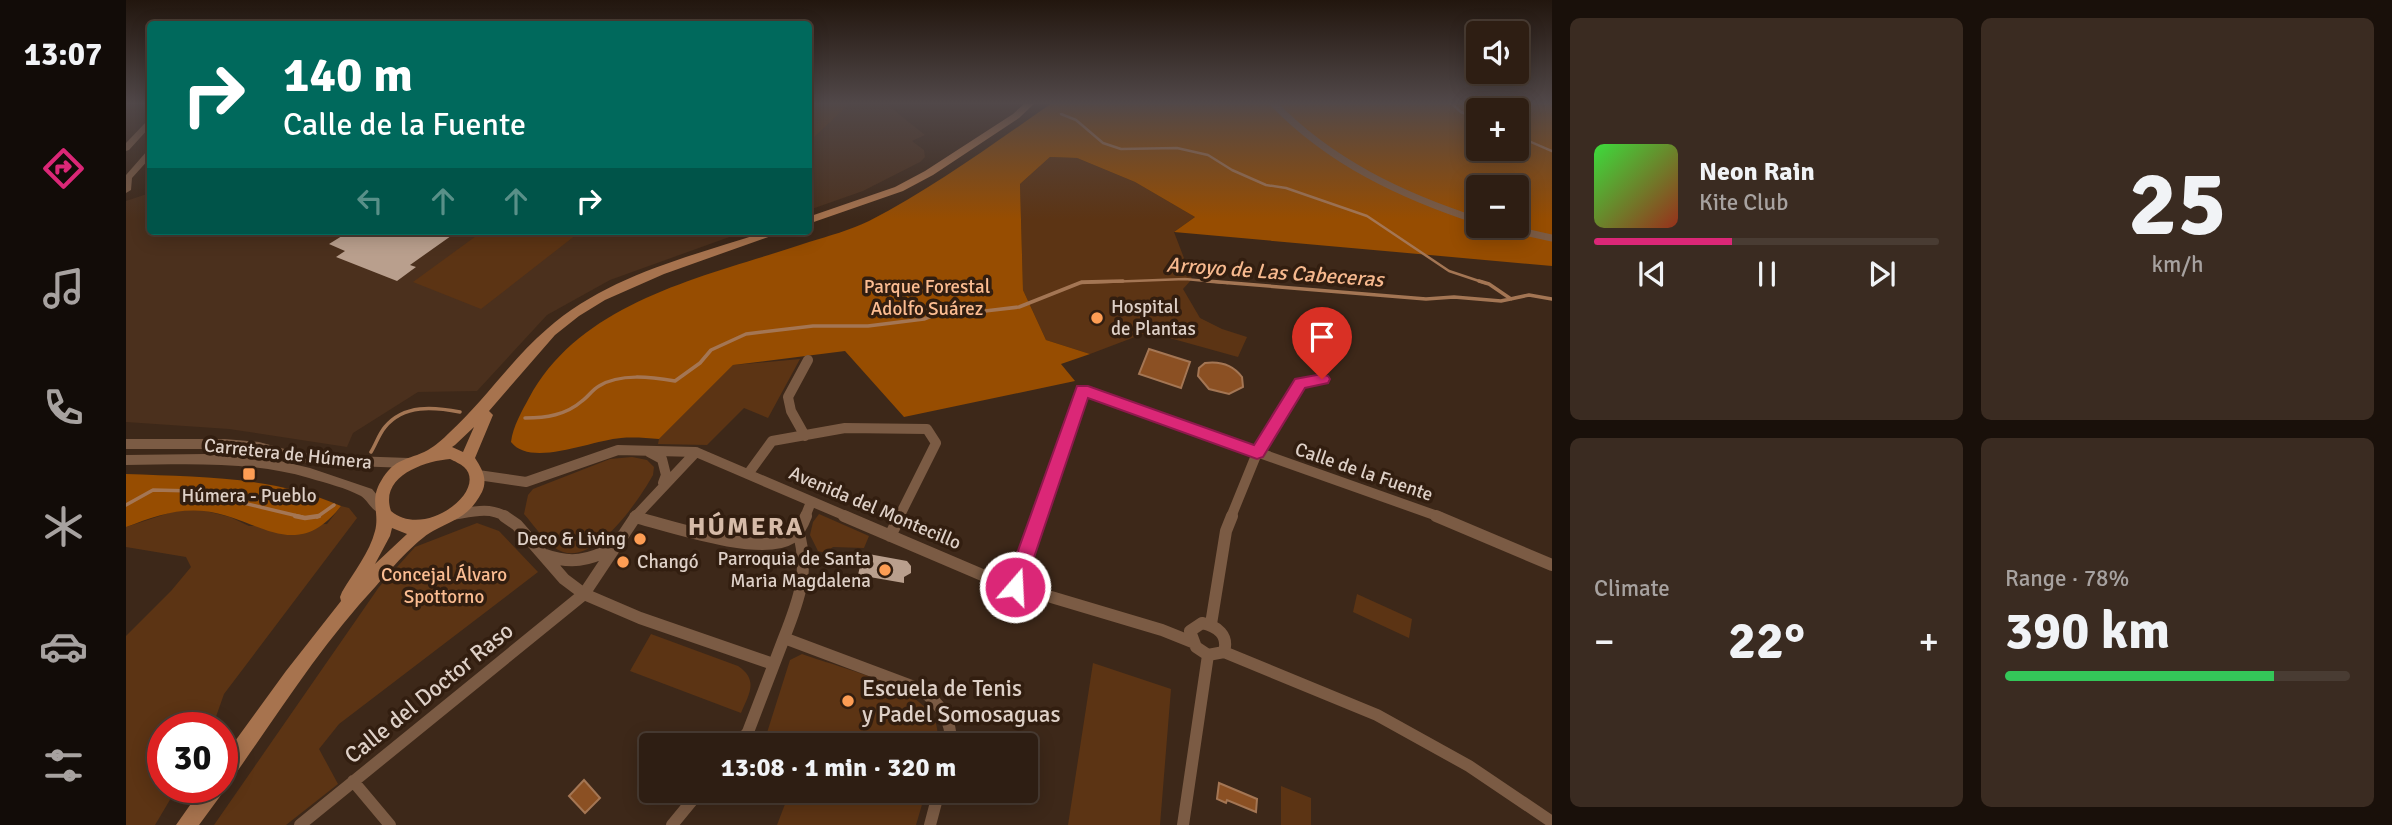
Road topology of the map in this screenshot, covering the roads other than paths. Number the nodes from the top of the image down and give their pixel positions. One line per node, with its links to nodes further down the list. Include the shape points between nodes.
1 (967, 142): 6 (main road, via 919,171)
2 (1318, 142): 5 (street, via 1350,163)
3 (147, 156): 4 (street)
4 (126, 186)
5 (1466, 216)
6 (812, 220)
7 (1529, 233): 9 (street)
8 (768, 235): 12 (main road, via 647,277 594,301 551,332)
9 (1552, 238)
10 (808, 360): 13 (street, via 786,405)
11 (1322, 379): 17 (street, via 1300,383)
12 (500, 389): 18 (main road, via 466,429); 19 (main road)
13 (805, 436): 22 (street, via 772,441); 31 (street, via 845,428 927,429 936,443)
14 (126, 444): 21 (street, Carretera de Húmera, via 225,444 323,460)
15 (642, 449): 16 (street, Avenida del Montecillo); 23 (street, Avenida del Montecillo, via 606,452 526,482); 24 (street, via 662,459 666,475)
16 (696, 452): 22 (street, Avenida del Montecillo); 24 (street, Calle del Doctor Raso)
17 (1257, 453): 36 (street, Calle de la Fuente, via 1437,516); 37 (street, Calle de la Fuente, via 1082,390); 39 (street, via 1226,531)
18 (433, 454): 19 (main road, via 452,453); 21 (main road)
19 (467, 459): 23 (main road)
20 (126, 460): 26 (street, Carretera de Húmera, via 205,459 276,465 367,493)
21 (408, 463): 26 (main road, via 387,483 381,495)
22 (748, 474): 25 (street, Avenida del Montecillo)
23 (478, 475): 27 (main road, via 476,491)
24 (662, 485): 28 (street, Calle del Doctor Raso)
25 (811, 502): 30 (street); 31 (street, Avenida del Montecillo)
26 (383, 512): 29 (main road, via 397,524); 40 (main road, via 382,536)
27 (453, 515): 29 (main road); 34 (street, via 480,510 500,513)
28 (635, 517): 32 (street, via 759,546); 33 (street, Calle del Doctor Raso)
29 (427, 526): 40 (main road, via 388,562)
30 (798, 531): 32 (street); 35 (street)
31 (890, 536): 37 (street, Avenida del Montecillo)
32 (783, 542): 35 (street)
33 (616, 546): 34 (street, via 575,563); 38 (street, Calle del Doctor Raso)
34 (542, 554): 38 (street)
35 (806, 558): 42 (street, via 806,578)
36 (1552, 565)
37 (1015, 587): 41 (street, Avenida del Montecillo)
38 (584, 594): 45 (street); 49 (street, Calle del Doctor Raso)
39 (1211, 624): 41 (street, via 1197,624); 43 (street, via 1220,631)
40 (328, 631): 48 (main road)
41 (1191, 636): 44 (street, Avenida del Montecillo)
42 (784, 638): 45 (street); 47 (street, via 927,693 941,705)
43 (1225, 647): 44 (street); 53 (street, via 1377,715 1469,766)
44 (1208, 655): 59 (street)
45 (773, 664): 46 (street)
46 (747, 733)
47 (953, 733)
48 (238, 754)
49 (353, 782): 55 (street, Calle del Doctor Raso); 56 (street)
50 (203, 803): 54 (main road)
51 (690, 803): 57 (street)
52 (936, 803): 58 (street)
53 (1552, 822)
54 (186, 825)
55 (300, 825)
56 (390, 825)
57 (672, 825)
58 (930, 825)
59 (1183, 825)

